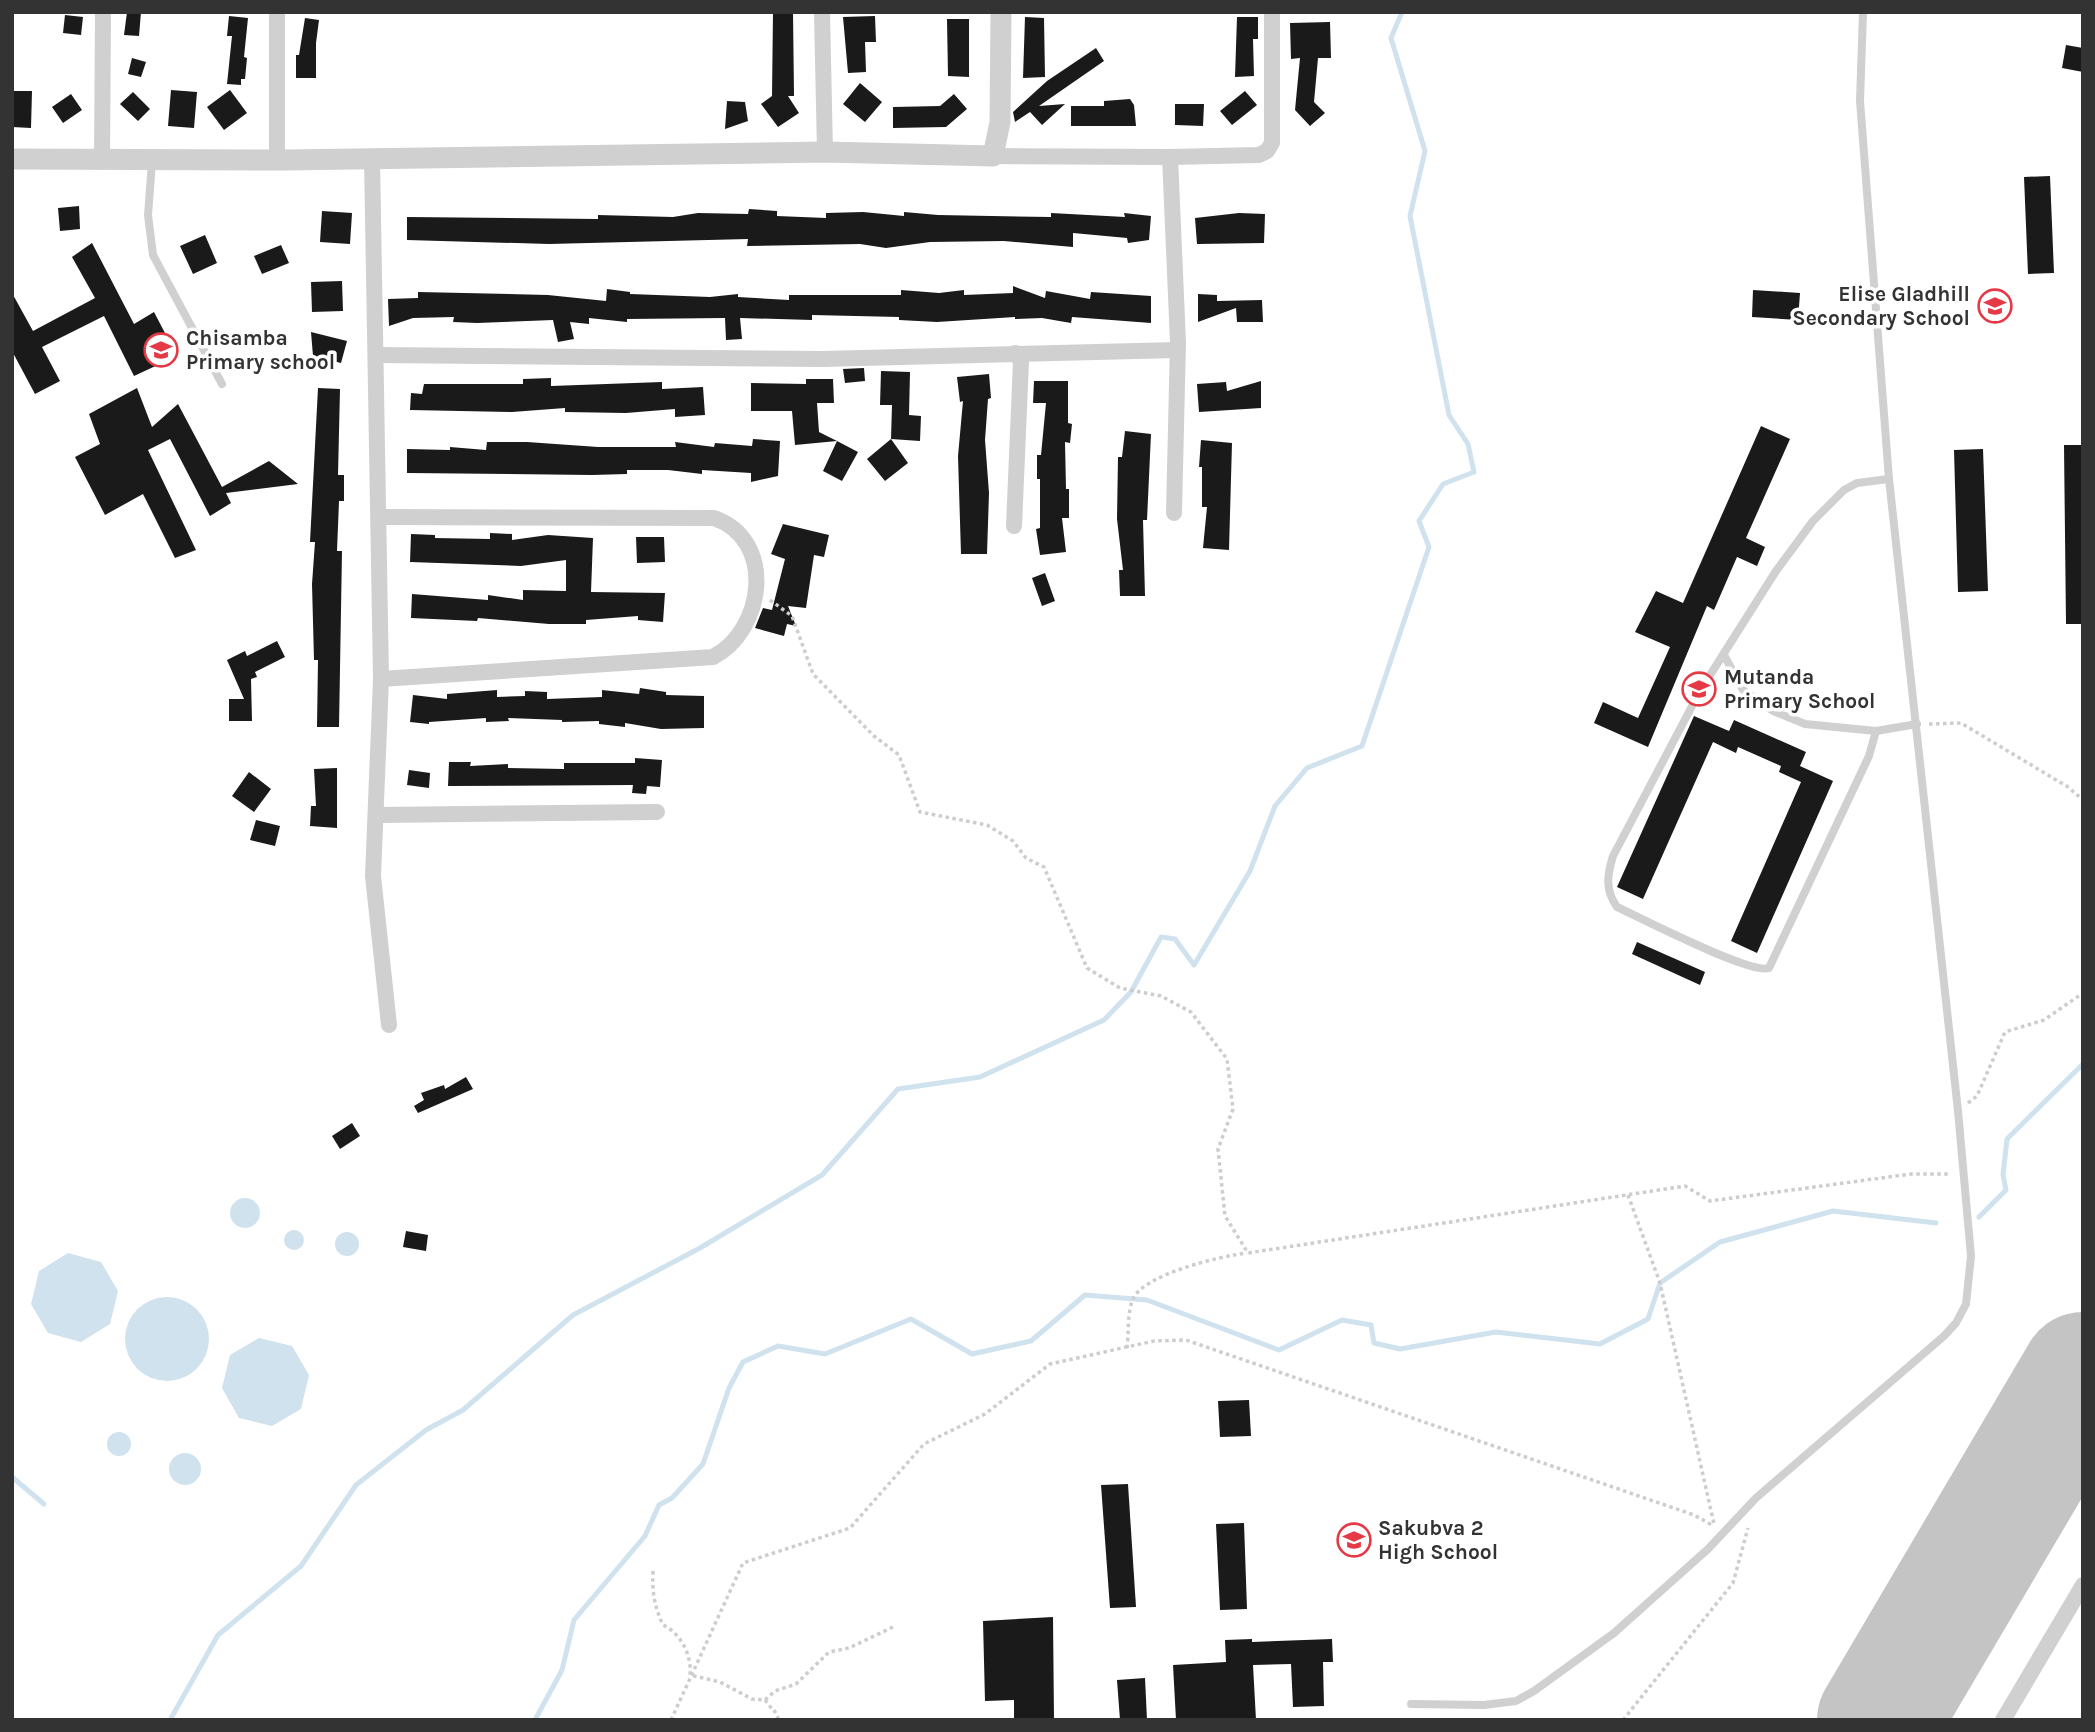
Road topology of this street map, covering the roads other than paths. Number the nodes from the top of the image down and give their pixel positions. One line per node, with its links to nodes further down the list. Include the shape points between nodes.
1 (103, 12): 13 (street)
2 (277, 12): 14 (street)
3 (822, 12): 7 (street)
4 (1001, 12): 8 (street, via 1000,122)
5 (1272, 12): 9 (street, via 1272,143 1268,151)
6 (1863, 12): 19 (lane, via 1860,100)
7 (825, 152): 8 (street); 12 (street)
8 (993, 156): 9 (street)
9 (1170, 157): 15 (street)
10 (12, 159): 13 (street)
11 (152, 159): 13 (street); 14 (street); 18 (lane, via 148,215 153,255)
12 (372, 159): 14 (street); 17 (street)
13 (102, 160)
14 (277, 160)
15 (1177, 350): 16 (street); 20 (street)
16 (1015, 353): 17 (street, via 823,359); 22 (street, via 1021,361)
17 (376, 355): 21 (street)
18 (222, 384)
19 (1889, 480): 23 (lane, via 1857,483 1843,490 1776,571); 25 (lane)
20 (1174, 513)
21 (380, 517): 24 (street); 24 (street, via 714,519 740,534 757,560 751,617 729,649 713,657)
22 (1014, 526)
23 (1724, 655): 26 (lane, via 1743,690 1773,711 1805,724); 26 (lane, via 1700,691 1613,856 1607,883 1617,907 1756,970 1769,968 1869,756)
24 (382, 679): 28 (street)
25 (1917, 724): 26 (lane); 31 (lane, via 1971,1256 1966,1304 1956,1323 1756,1498 1708,1549 1614,1633 1534,1691 1516,1701 1484,1705)
26 (1876, 731)
27 (657, 812): 28 (street)
28 (377, 815): 29 (street, via 373,876)
29 (389, 1025)
30 (2083, 1586): 32 (street)
31 (1411, 1704)
32 (2003, 1720)

